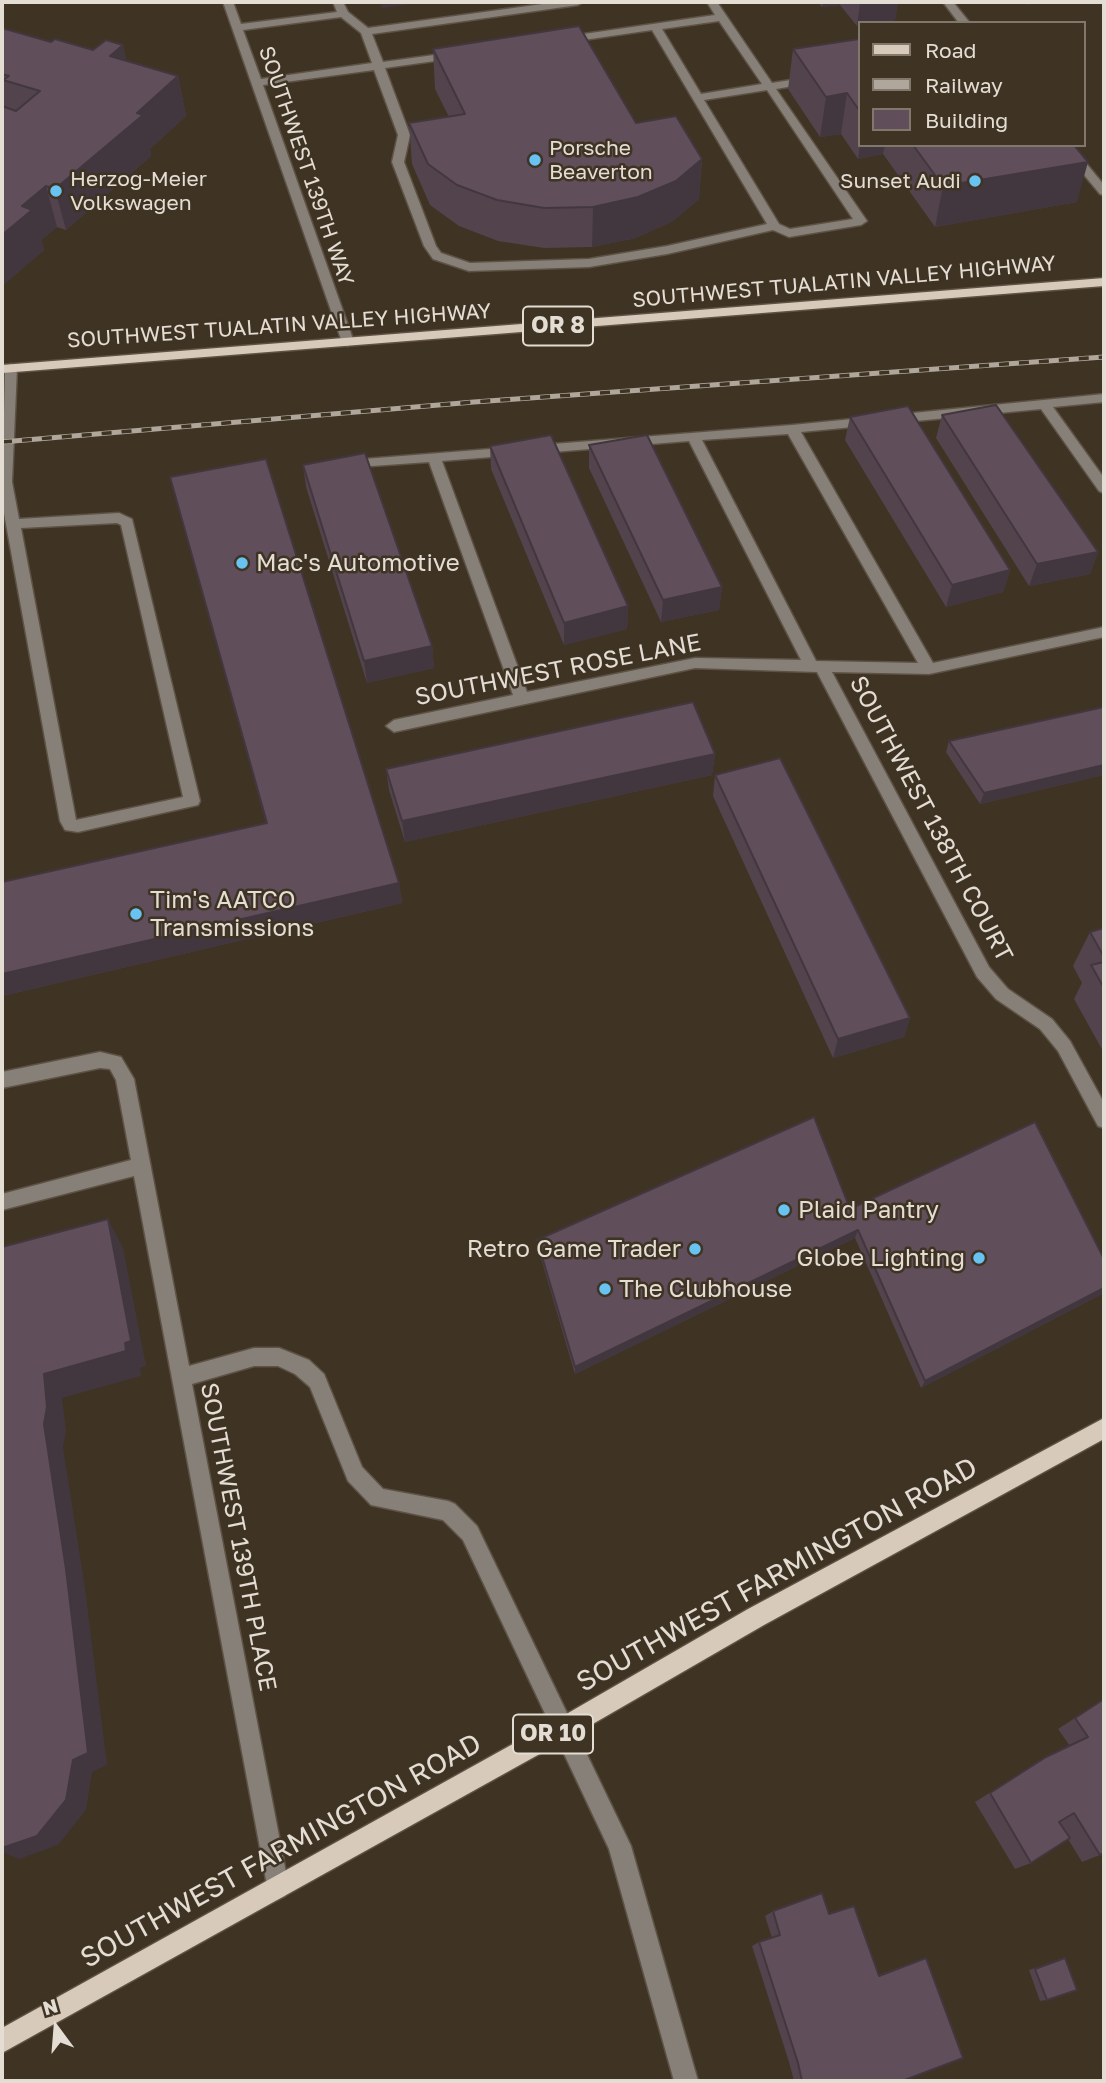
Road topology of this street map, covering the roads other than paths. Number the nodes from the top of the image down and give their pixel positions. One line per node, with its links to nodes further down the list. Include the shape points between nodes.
1 (228, 2): 9 (street, SOUTHWEST 139TH WAY)
2 (578, 2): 10 (street)
3 (712, 2): 6 (street)
4 (948, 2): 7 (street)
5 (340, 8): 9 (street); 10 (street)
6 (723, 17): 8 (street); 16 (street)
7 (963, 21)
8 (655, 27): 11 (street); 17 (street)
9 (237, 28): 15 (street, SOUTHWEST 139TH WAY)
10 (366, 32): 13 (street)
11 (544, 43)
12 (475, 52): 13 (street)
13 (378, 66): 15 (street); 20 (street, via 404,135 398,162 430,246 450,263 511,268 589,262 680,248)
14 (858, 72): 16 (street)
15 (256, 83): 22 (street, SOUTHWEST 139TH WAY)
16 (770, 86): 17 (street); 20 (street, via 861,221 789,233)
17 (698, 97): 20 (street)
18 (1067, 147): 19 (street)
19 (1104, 192)
20 (774, 226)
21 (1104, 282): 22 (main road, SOUTHWEST TUALATIN VALLEY HIGHWAY / OR 8)
22 (348, 342): 23 (main road, SOUTHWEST TUALATIN VALLEY HIGHWAY / OR 8)
23 (7, 369): 31 (street, via 5,482)
24 (1104, 398): 25 (street)
25 (1045, 405): 26 (street); 30 (street)
26 (792, 429): 27 (street); 34 (street)
27 (693, 437): 28 (street); 33 (street, SOUTHWEST 138TH COURT)
28 (434, 458): 29 (street); 35 (street)
29 (336, 465)
30 (1104, 488)
31 (14, 524): 31 (street, via 71,826 192,801 127,522 119,518)
32 (1104, 632): 34 (street, SOUTHWEST ROSE LANE)
33 (817, 666): 34 (street, SOUTHWEST ROSE LANE); 35 (street, SOUTHWEST ROSE LANE, via 695,663); 38 (street, SOUTHWEST 138TH COURT, via 983,972 1002,994 1059,1040)
34 (929, 669)
35 (523, 701): 36 (street, SOUTHWEST ROSE LANE)
36 (394, 726)
37 (2, 1080): 39 (street, SOUTHWEST 139TH PLACE, via 100,1060 115,1062 125,1079)
38 (1104, 1120)
39 (141, 1166): 40 (street); 41 (street, SOUTHWEST 139TH PLACE)
40 (2, 1202)
41 (181, 1378): 43 (street, via 254,1357 279,1357 302,1367 317,1381 355,1474 378,1498 448,1511 470,1533); 44 (street, SOUTHWEST 139TH PLACE)
42 (1101, 1435): 43 (main road, SOUTHWEST FARMINGTON ROAD / OR 10, via 756,1617)
43 (564, 1728): 44 (main road, SOUTHWEST FARMINGTON ROAD / OR 10); 46 (street, via 620,1846)
44 (277, 1888): 45 (main road, SOUTHWEST FARMINGTON ROAD / OR 10)
45 (2, 2041)
46 (686, 2081)

